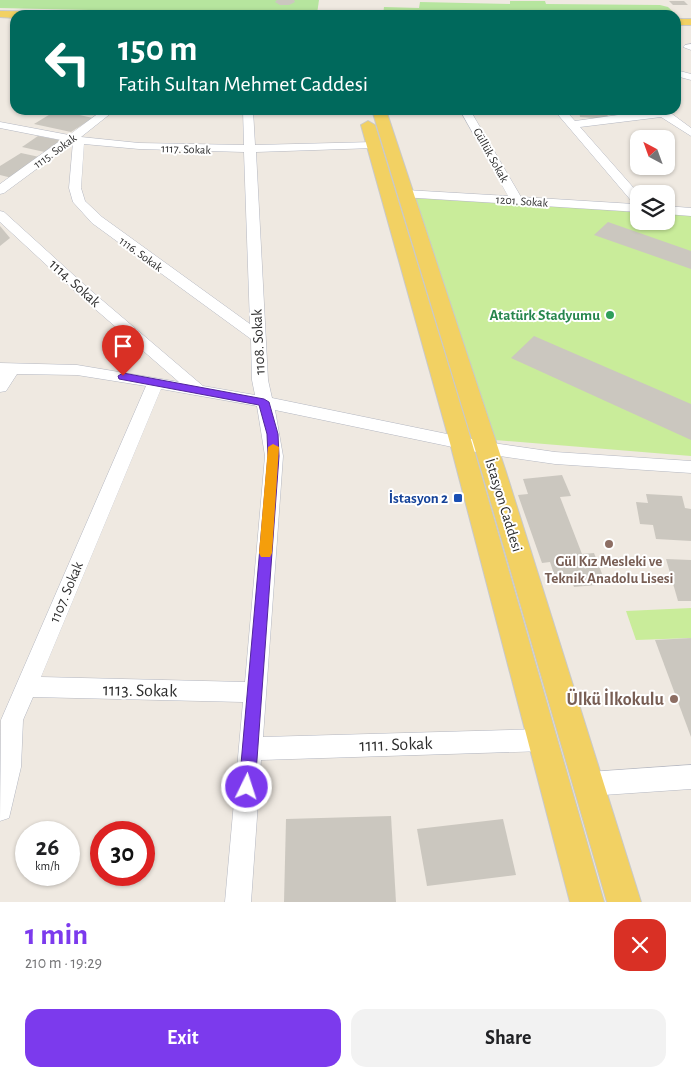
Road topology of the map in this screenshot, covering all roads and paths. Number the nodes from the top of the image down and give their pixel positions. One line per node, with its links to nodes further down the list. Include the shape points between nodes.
1 (104, 115): 12 (street, 1115. Sokak)
2 (248, 115): 14 (street, 1108. Sokak)
3 (365, 115): 13 (main road, İstasyon Caddesi)
4 (381, 115): 17 (main road, İstasyon Caddesi)
5 (468, 115): 18 (street, Güllük Sokak)
6 (563, 115): 9 (street)
7 (640, 115): 9 (street)
8 (665, 115): 11 (street)
9 (572, 125): 16 (street)
10 (0, 126): 12 (street, 1117. Sokak)
11 (691, 133)
12 (75, 140): 14 (street, 1117. Sokak, via 167,148); 15 (street, 1115. Sokak); 23 (street, 1116. Sokak, via 76,196 85,209 121,239)
13 (374, 146): 14 (street, 1117. Sokak); 29 (main road, İstasyon Caddesi)
14 (249, 149): 23 (street, 1108. Sokak)
15 (0, 190)
16 (630, 192)
17 (406, 194): 18 (street, 1201. Sokak); 29 (main road, İstasyon Caddesi)
18 (516, 200): 19 (street, 1201. Sokak)
19 (630, 207)
20 (675, 211): 21 (street)
21 (691, 212)
22 (0, 215): 27 (street, 1114. Sokak)
23 (258, 337): 28 (street, 1108. Sokak)
24 (7, 368): 25 (street, via 77,370); 26 (street)
25 (156, 382): 27 (street); 31 (street, 1107. Sokak)
26 (0, 386)
27 (197, 389): 28 (street)
28 (264, 402): 29 (street); 32 (street, 1108. Sokak, via 274,456)
29 (473, 445): 30 (street, via 555,458); 34 (main road, İstasyon Caddesi); 37 (main road, İstasyon Caddesi)
30 (691, 467)
31 (26, 687): 32 (street, 1113. Sokak); 33 (street, 1107. Sokak)
32 (254, 692): 35 (street, 1108. Sokak)
33 (6, 719): 38 (street, 1107. Sokak, via 10,767)
34 (544, 740): 35 (street, 1111. Sokak); 40 (main road, İstasyon Caddesi)
35 (249, 749): 39 (street, 1108. Sokak)
36 (691, 777): 37 (street)
37 (589, 784): 41 (main road, İstasyon Caddesi)
38 (0, 809)
39 (238, 902)
40 (587, 902)
41 (624, 902)

